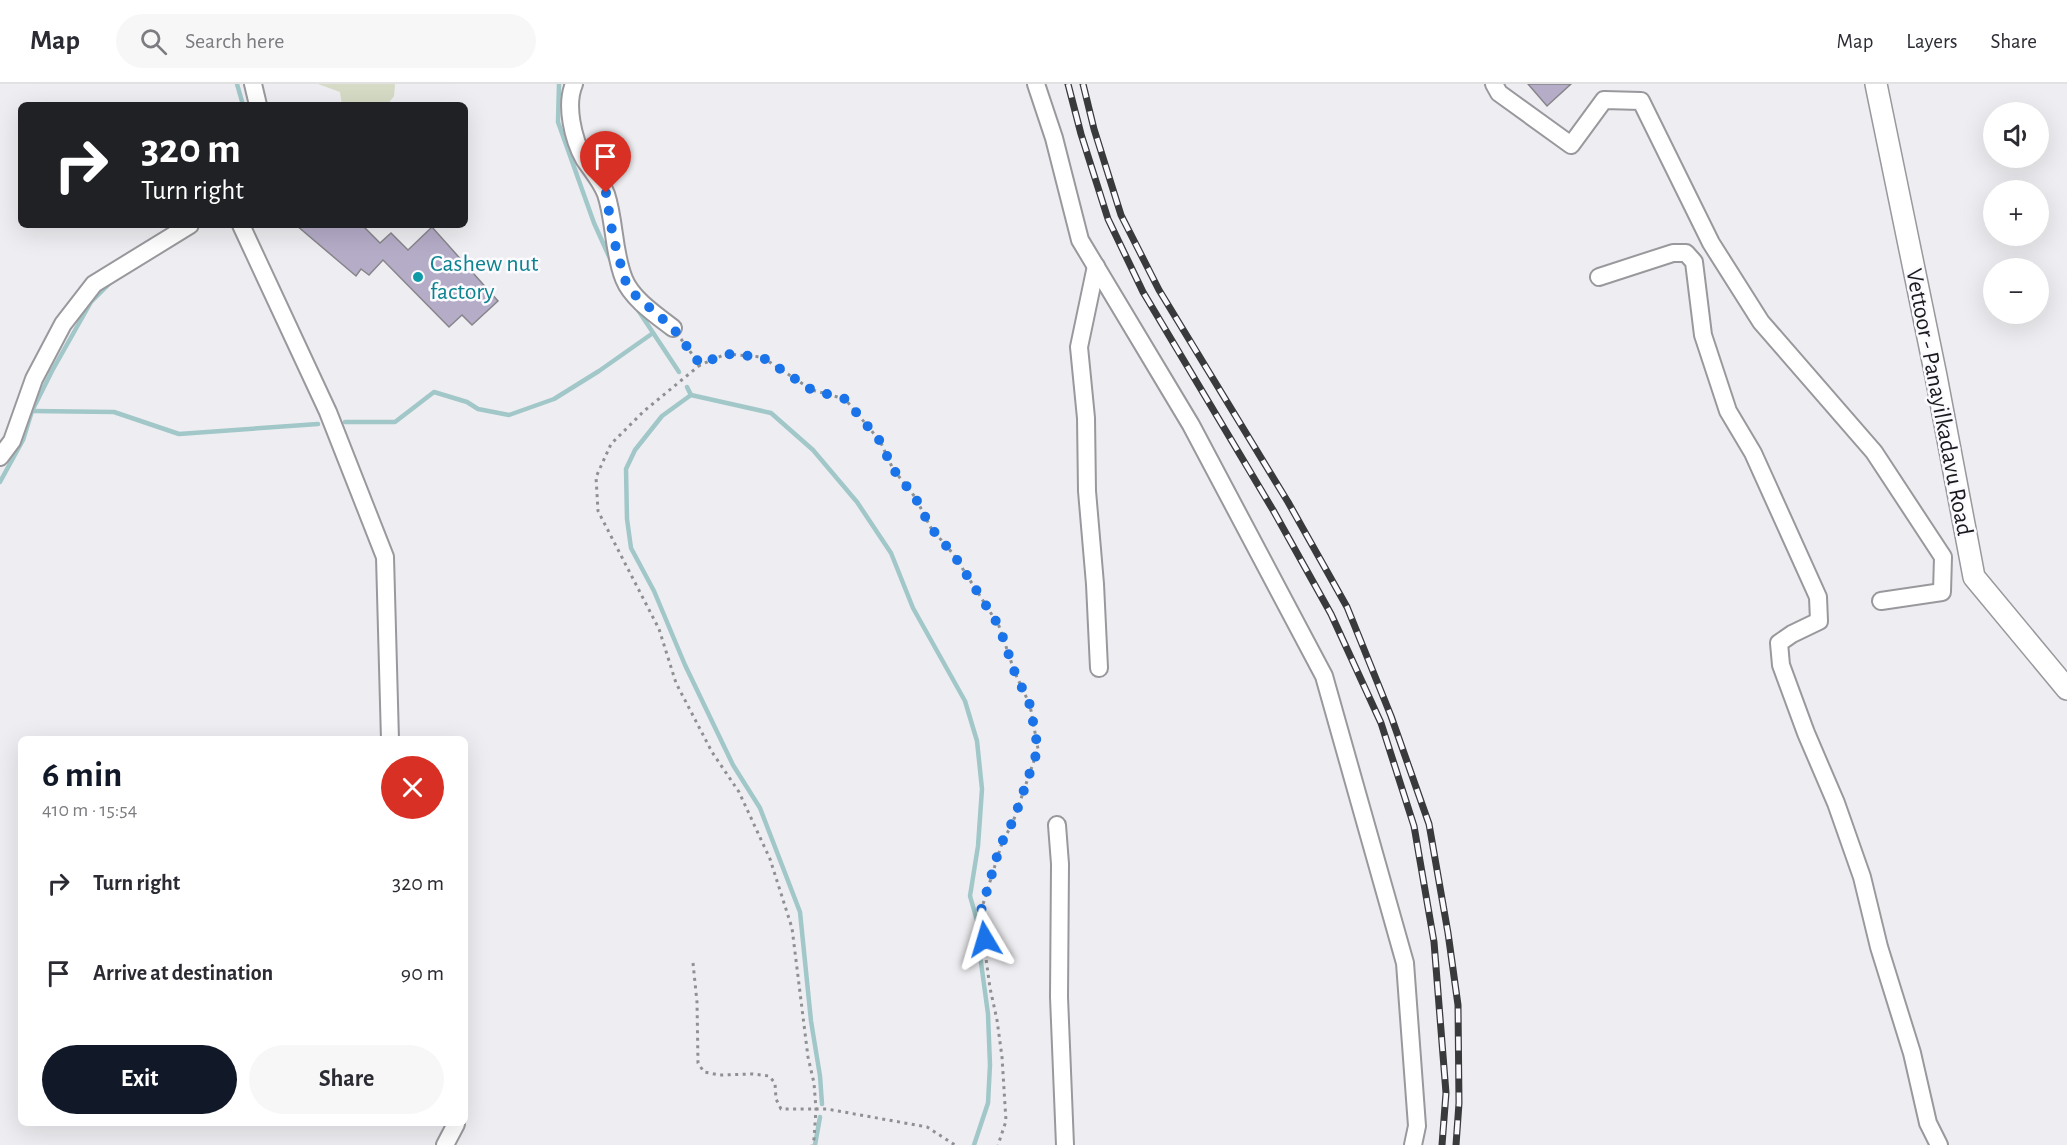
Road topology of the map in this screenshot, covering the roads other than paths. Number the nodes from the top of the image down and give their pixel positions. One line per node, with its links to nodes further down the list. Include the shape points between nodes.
1 (253, 84): 6 (street)
2 (574, 84): 11 (street, via 569,111 577,145 606,193 625,280 634,294)
3 (1036, 84): 9 (street, via 1080,240)
4 (1494, 84): 13 (street, via 1499,93 1571,145 1604,100 1641,101 1711,243 1761,322 1874,452 1943,557 1942,592)
5 (1876, 84): 15 (main road, Vettoor - Panayilkadavu Road, via 1974,577)
6 (257, 102)
7 (185, 228): 12 (street, via 94,284 63,324 34,379 12,441)
8 (242, 228): 16 (street, via 327,412 385,557)
9 (1096, 266): 14 (street, via 1080,347); 21 (street, via 1191,425 1324,676 1406,963 1418,1126)
10 (1599, 277): 22 (street, via 1673,253 1686,253 1694,262 1703,335 1728,411 1753,453 1818,597 1820,621 1779,643 1781,665 1862,877 1928,1124)
11 (673, 328)
12 (0, 457)
13 (1881, 601)
14 (1099, 668)
15 (2067, 689)
16 (390, 736)
17 (1057, 825): 20 (street)
18 (455, 1126): 19 (street)
19 (445, 1145)
20 (1065, 1145)
21 (1413, 1145)
22 (1939, 1145)

